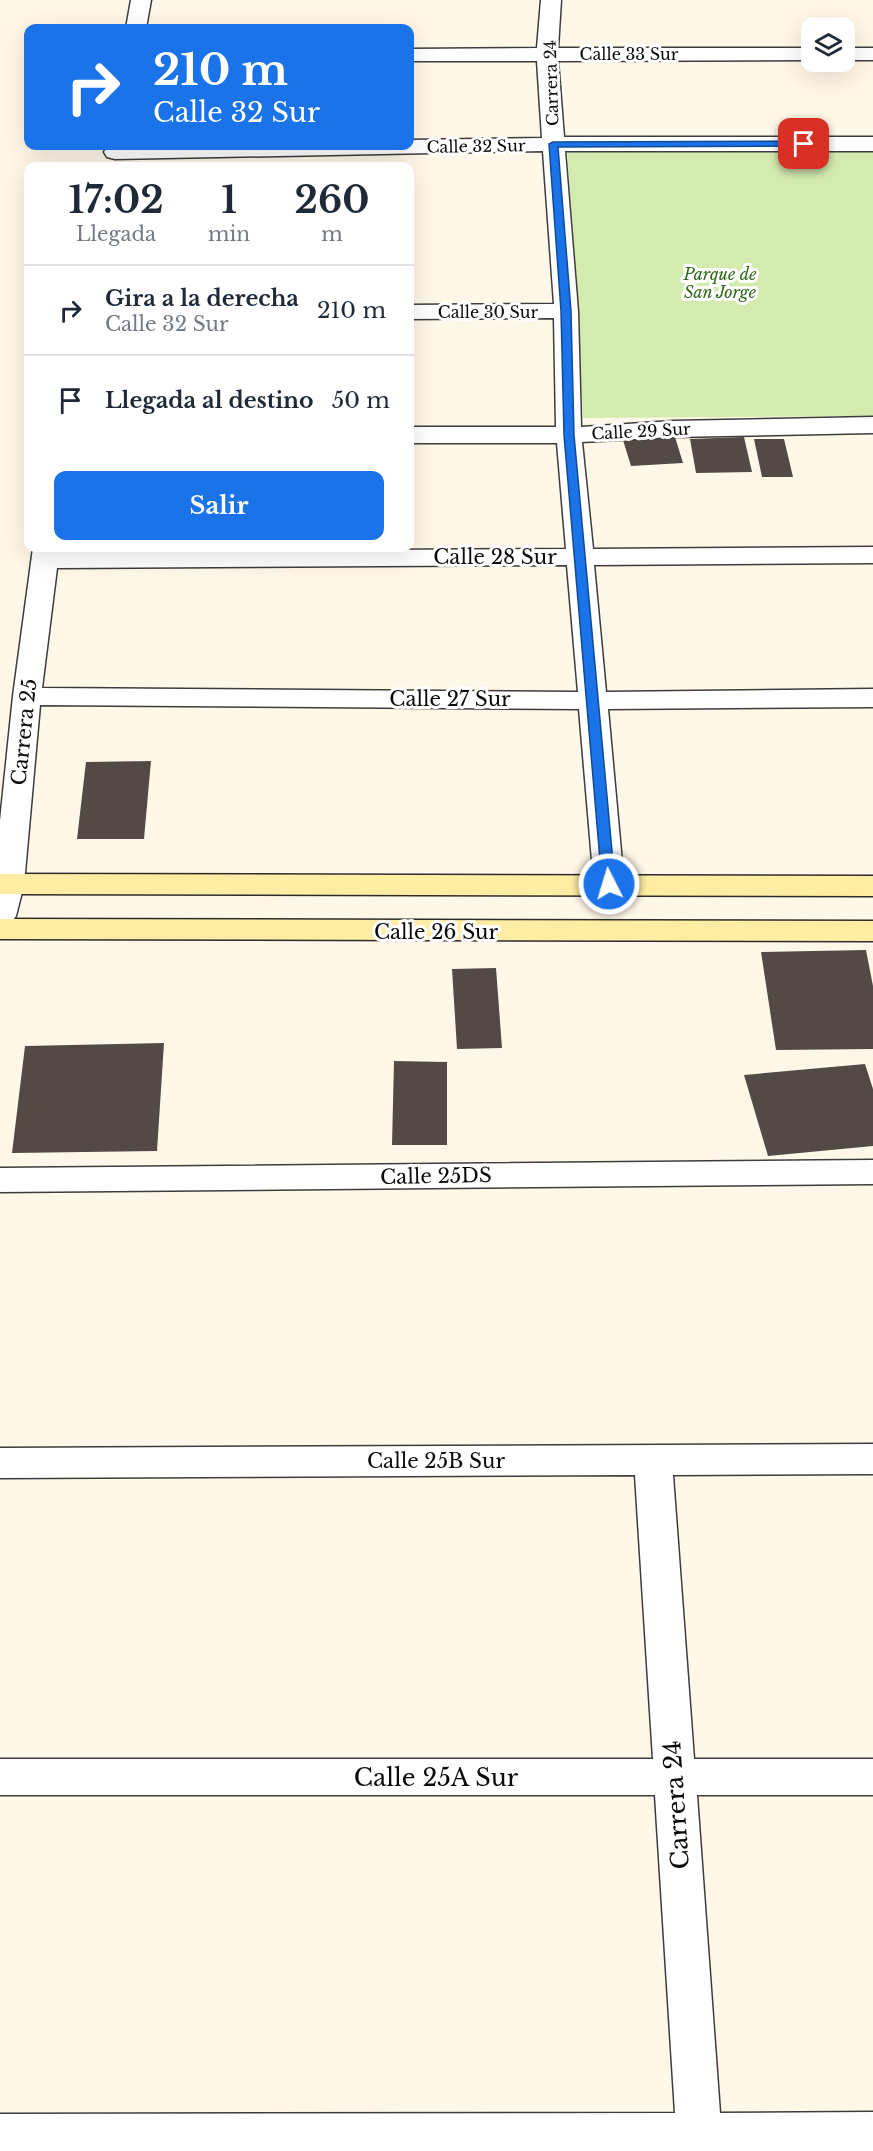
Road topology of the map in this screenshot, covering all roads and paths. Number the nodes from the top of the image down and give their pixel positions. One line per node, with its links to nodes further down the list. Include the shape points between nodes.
1 (141, 0): 3 (street)
2 (551, 0): 8 (street, Carrera 24)
3 (137, 24)
4 (801, 54): 8 (street, Calle 33 Sur)
5 (855, 54): 6 (street)
6 (873, 54)
7 (414, 55): 8 (street, Calle 33 Sur)
8 (547, 55): 9 (street, Carrera 24)
9 (553, 144): 10 (street, Calle 32 Sur); 11 (street, Calle 32 Sur); 14 (street, Carrera 24)
10 (873, 144)
11 (414, 147)
12 (314, 150): 13 (street, Calle 32 Sur)
13 (115, 155)
14 (566, 311): 15 (street, Calle 30 Sur); 18 (street, Carrera 24)
15 (414, 312)
16 (873, 424): 18 (street, Calle 29 Sur)
17 (414, 435): 18 (street, Calle 29 Sur)
18 (569, 435): 21 (street, Carrera 24)
19 (45, 554): 21 (street, Calle 28 Sur); 22 (street, Carrera 25)
20 (873, 555): 21 (street, Calle 28 Sur)
21 (581, 557): 24 (street, Carrera 24)
22 (27, 696): 24 (street, Calle 27 Sur); 25 (street, Carrera 25)
23 (873, 698): 24 (street, Calle 27 Sur)
24 (592, 701): 26 (street, Carrera 24)
25 (4, 884): 26 (street); 28 (street, Carrera 25)
26 (609, 884): 27 (street)
27 (873, 886)
28 (0, 916)
29 (0, 929): 30 (street, Calle 26 Sur)
30 (873, 931)
31 (873, 1172): 32 (street, Calle 25DS)
32 (0, 1180)
33 (873, 1459): 34 (street, Calle 25B Sur)
34 (653, 1460): 35 (street, Calle 25B Sur); 37 (street, Carrera 24)
35 (0, 1463)
36 (0, 1777): 37 (street, Calle 25A Sur)
37 (674, 1777): 38 (street, Calle 25A Sur); 41 (street, Carrera 24)
38 (873, 1777)
39 (873, 2134): 41 (street)
40 (0, 2136): 41 (street)
41 (699, 2143)

